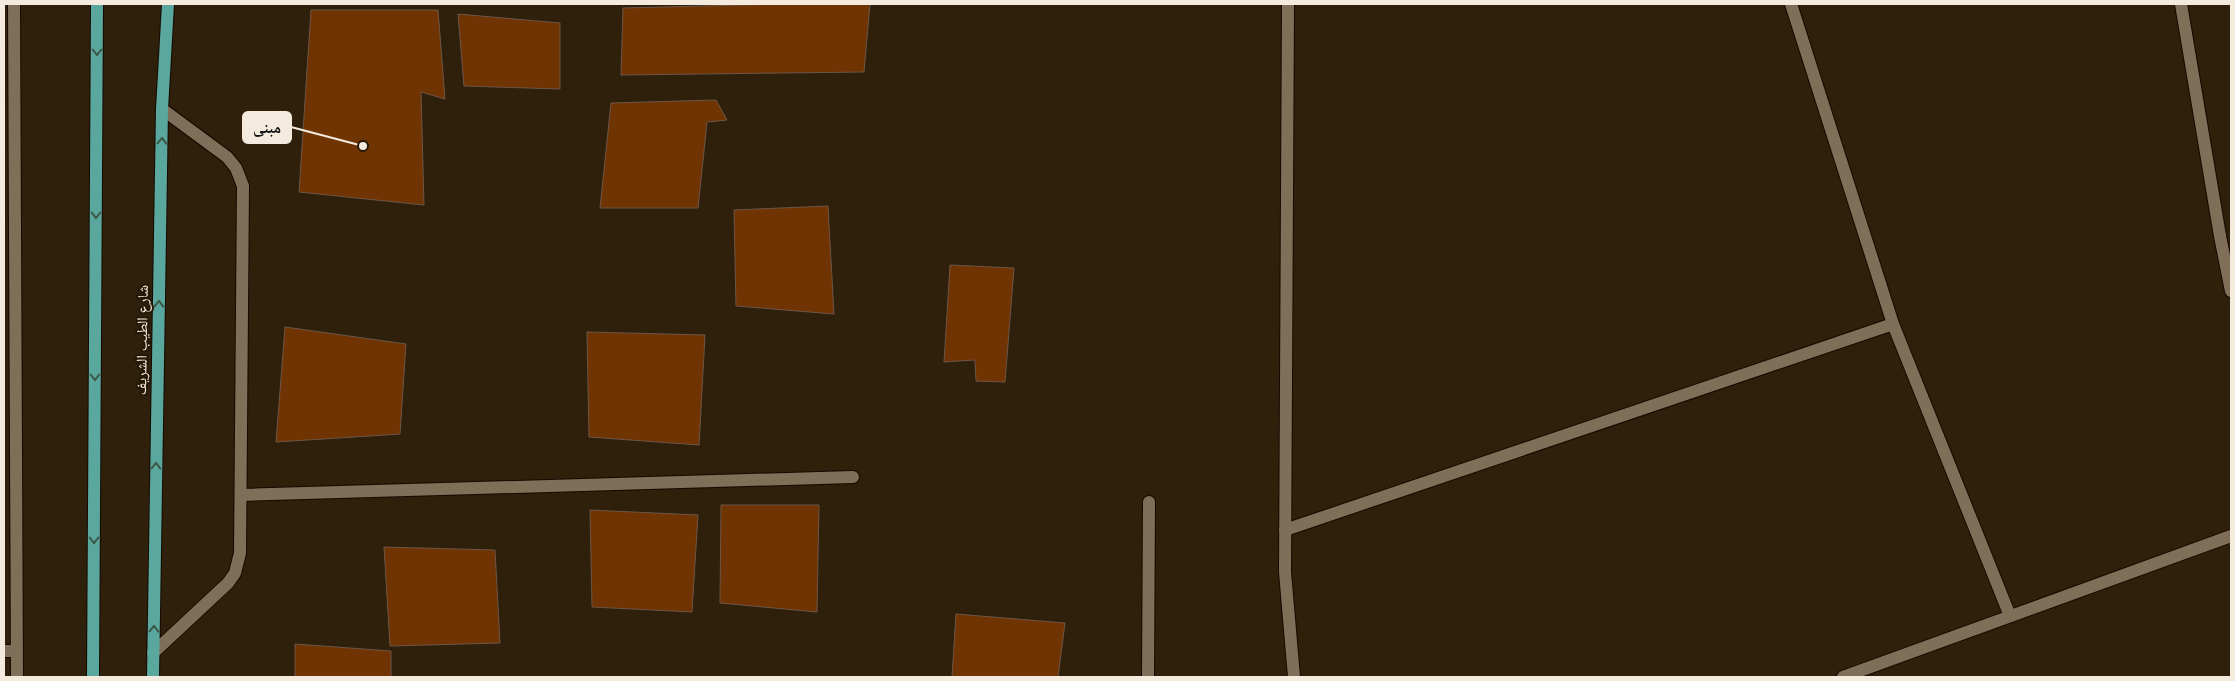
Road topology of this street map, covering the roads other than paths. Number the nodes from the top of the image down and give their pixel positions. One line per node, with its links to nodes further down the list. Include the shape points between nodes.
1 (14, 4): 17 (street)
2 (97, 4): 20 (main road, one-way to 20)
3 (168, 4): 7 (main road, شارع الطيب الشريف)
4 (1288, 4): 13 (street)
5 (1791, 4): 9 (street)
6 (2181, 4): 8 (street)
7 (162, 109): 11 (street, via 227,158 236,168 243,186); 18 (main road, شارع الطيب الشريف, one-way to 7)
8 (2231, 291)
9 (1893, 324): 13 (street); 15 (street)
10 (853, 477): 11 (street)
11 (241, 495): 18 (street, via 240,553 235,573)
12 (1149, 502): 22 (street)
13 (1285, 530): 23 (street, via 1285,572)
14 (2231, 536): 15 (street)
15 (2010, 616): 24 (street)
16 (4, 651): 17 (street)
17 (17, 651): 19 (street)
18 (153, 653): 21 (main road, شارع الطيب الشريف)
19 (17, 677)
20 (93, 677)
21 (153, 677)
22 (1148, 677)
23 (1294, 677)
24 (1843, 677)

